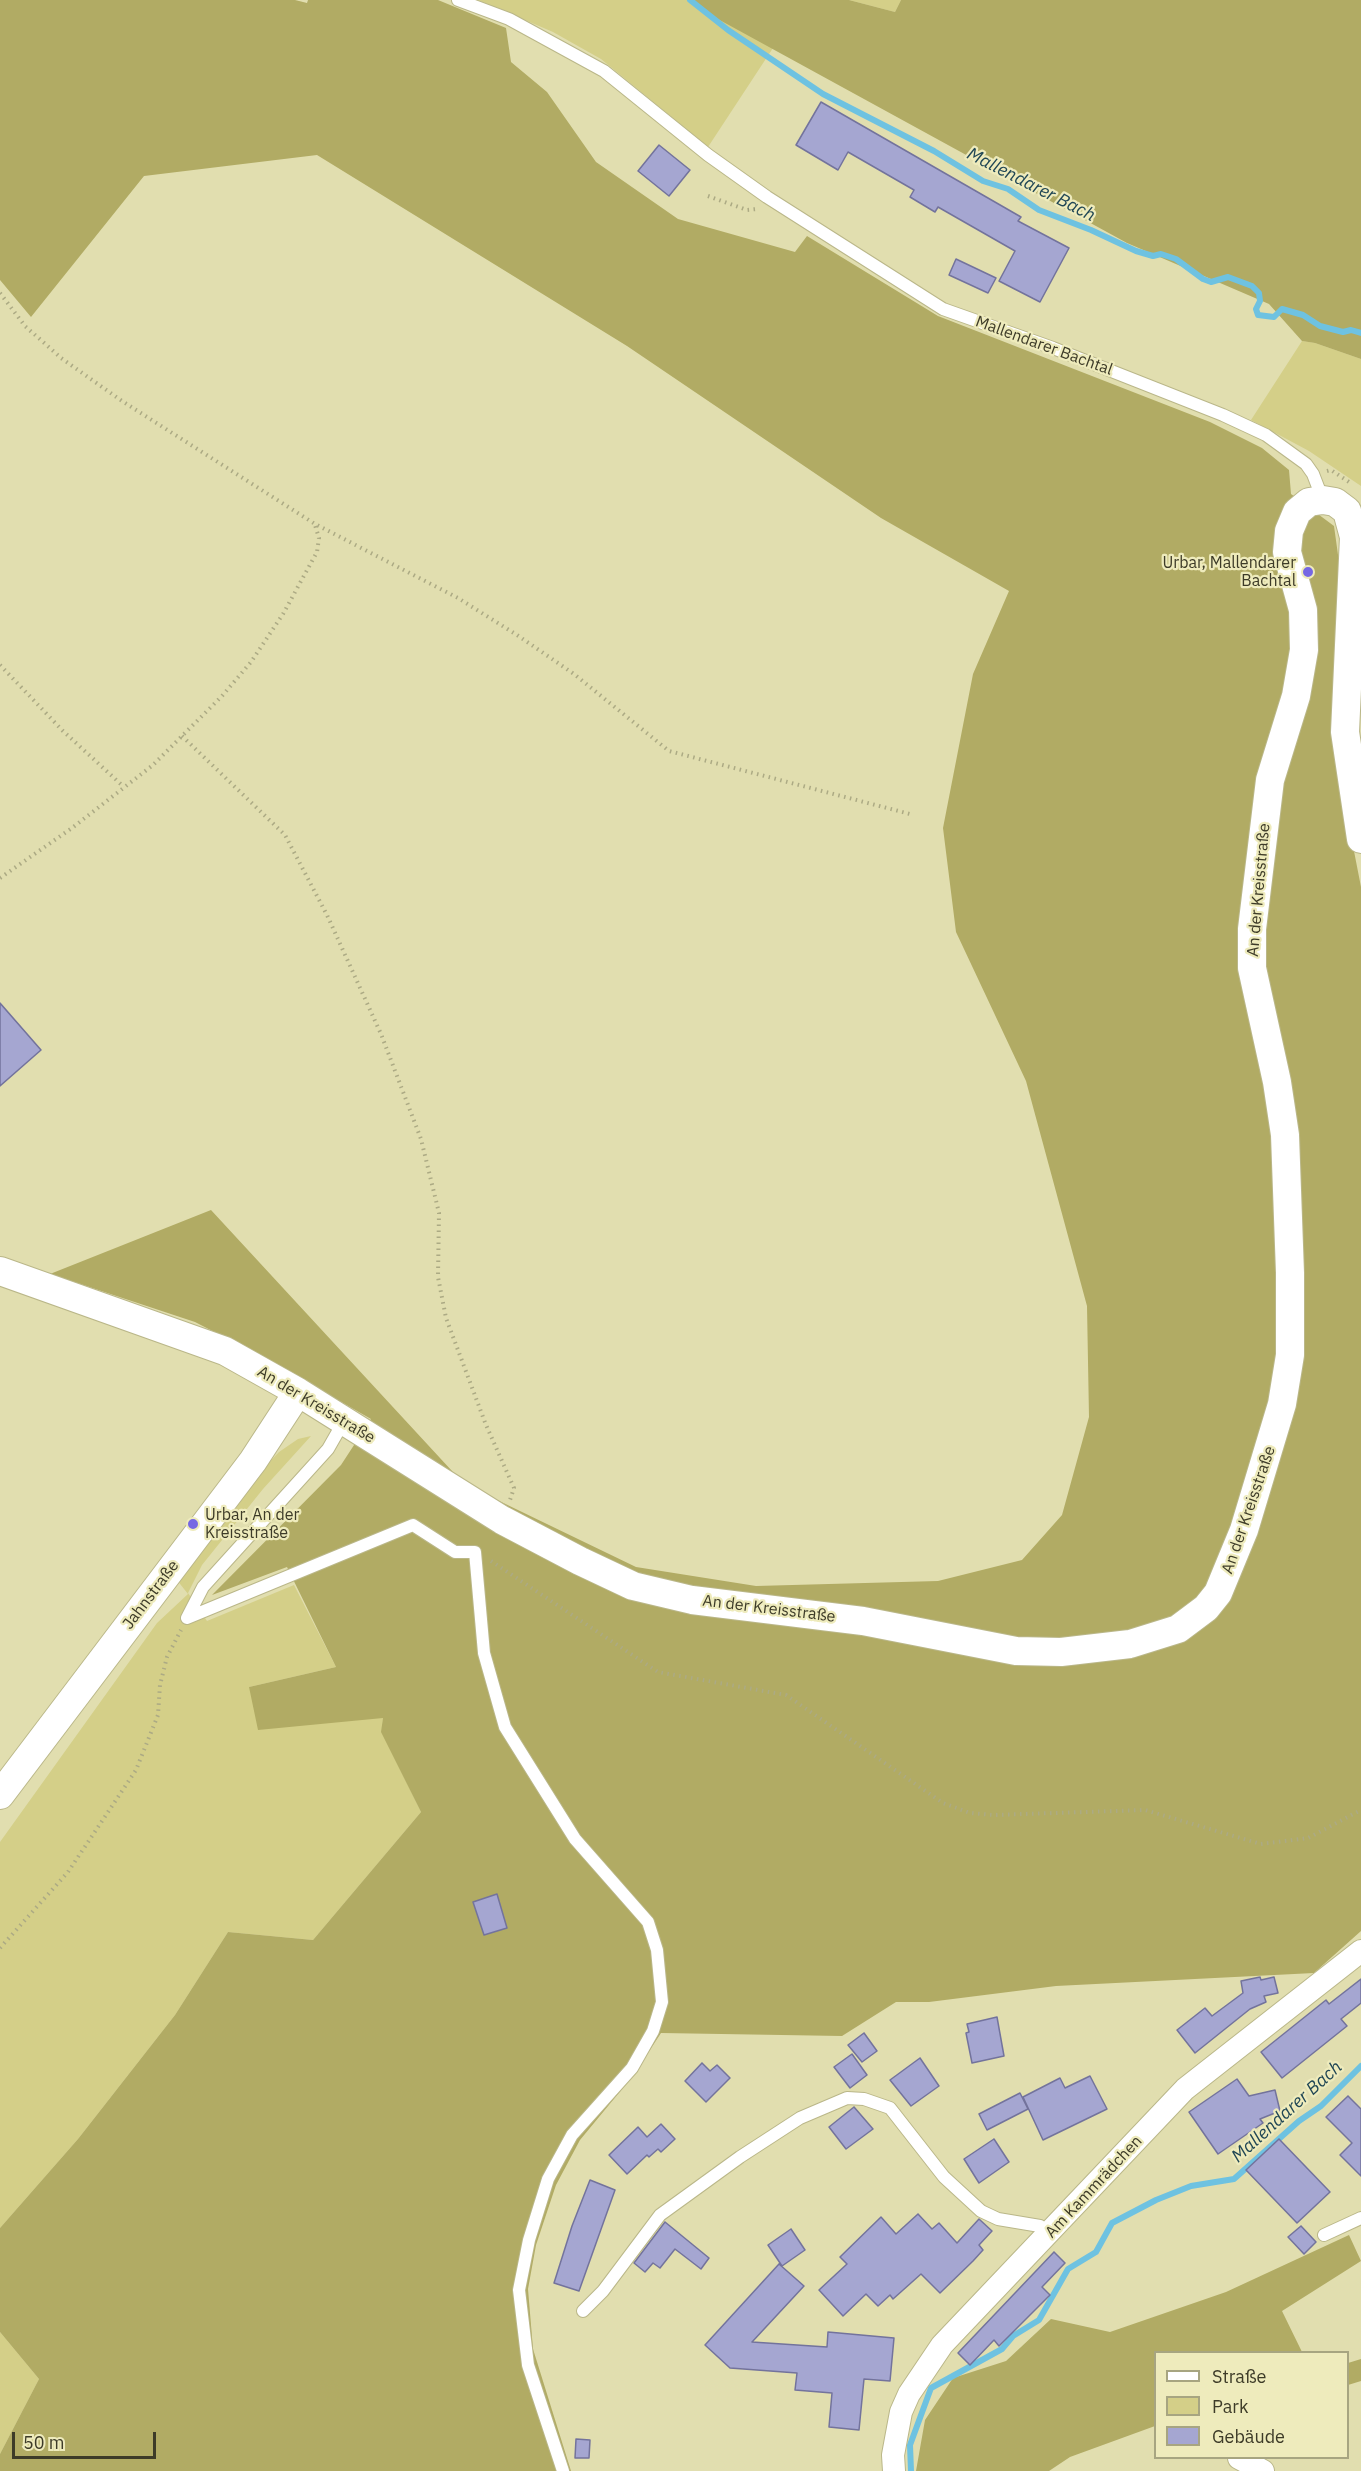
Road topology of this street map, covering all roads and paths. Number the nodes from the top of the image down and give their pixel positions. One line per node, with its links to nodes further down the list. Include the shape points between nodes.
1 (458, 0): 3 (lane, Mallendarer Bachtal, via 509,20 604,71)
2 (708, 196): 3 (path, via 747,210 761,206)
3 (767, 197): 5 (lane, Mallendarer Bachtal, via 943,309 1181,398 1266,435 1306,464)
4 (0, 293): 6 (path, via 26,326 61,358)
5 (1323, 500): 11 (street, via 1335,502 1347,511 1354,537 1345,732); 16 (street, An der Kreisstraße, via 1309,502 1297,512 1289,531 1287,552 1303,610 1304,650 1296,696 1270,780 1252,929 1252,968 1285,1135 1290,1355 1274,1438 1229,1573 1212,1601 1178,1629 1130,1644 1061,1652 1016,1651 863,1621 692,1600 633,1586)
6 (315, 524): 8 (path, via 320,538 317,552 283,614 222,696); 10 (path, via 458,598 507,629 574,674 669,751)
7 (0, 665): 9 (path)
8 (182, 736): 9 (path); 16 (path, via 285,835 327,915 381,1034 421,1139 439,1213 438,1277 446,1318 514,1488)
9 (124, 787): 12 (path)
10 (910, 814)
11 (1361, 839)
12 (0, 878)
13 (0, 1271): 14 (street, An der Kreisstraße, via 225,1352)
14 (298, 1392): 15 (street, An der Kreisstraße); 19 (street, Jahnstraße, via 253,1461)
15 (344, 1420): 16 (street, An der Kreisstraße); 18 (lane, via 328,1449 203,1587)
16 (502, 1520)
17 (476, 1552): 18 (lane, via 455,1552 413,1526); 20 (path, via 658,1672 786,1695 943,1803 970,1813 1145,1810 1261,1844 1308,1838); 28 (lane, via 484,1653 505,1727 575,1839 648,1922 660,1974 662,2002 654,2031 632,2068 572,2135 548,2179 519,2290 528,2365)
18 (187, 1618): 21 (path, via 167,1657 158,1715 136,1770 68,1872)
19 (0, 1795)
20 (1361, 1810)
21 (0, 1948)
22 (1361, 1951): 24 (street, Am Kammrädchen, via 1185,2089)
23 (1361, 2218): 25 (lane)
24 (1050, 2234): 26 (lane, via 1040,2226 998,2219 981,2211 944,2177 890,2108 847,2098 800,2118 660,2215 603,2291); 29 (street, Am Kammrädchen, via 942,2345 924,2369 901,2412)
25 (1324, 2235)
26 (583, 2311)
27 (1242, 2459): 30 (street)
28 (563, 2471)
29 (894, 2471)
30 (1263, 2471)

